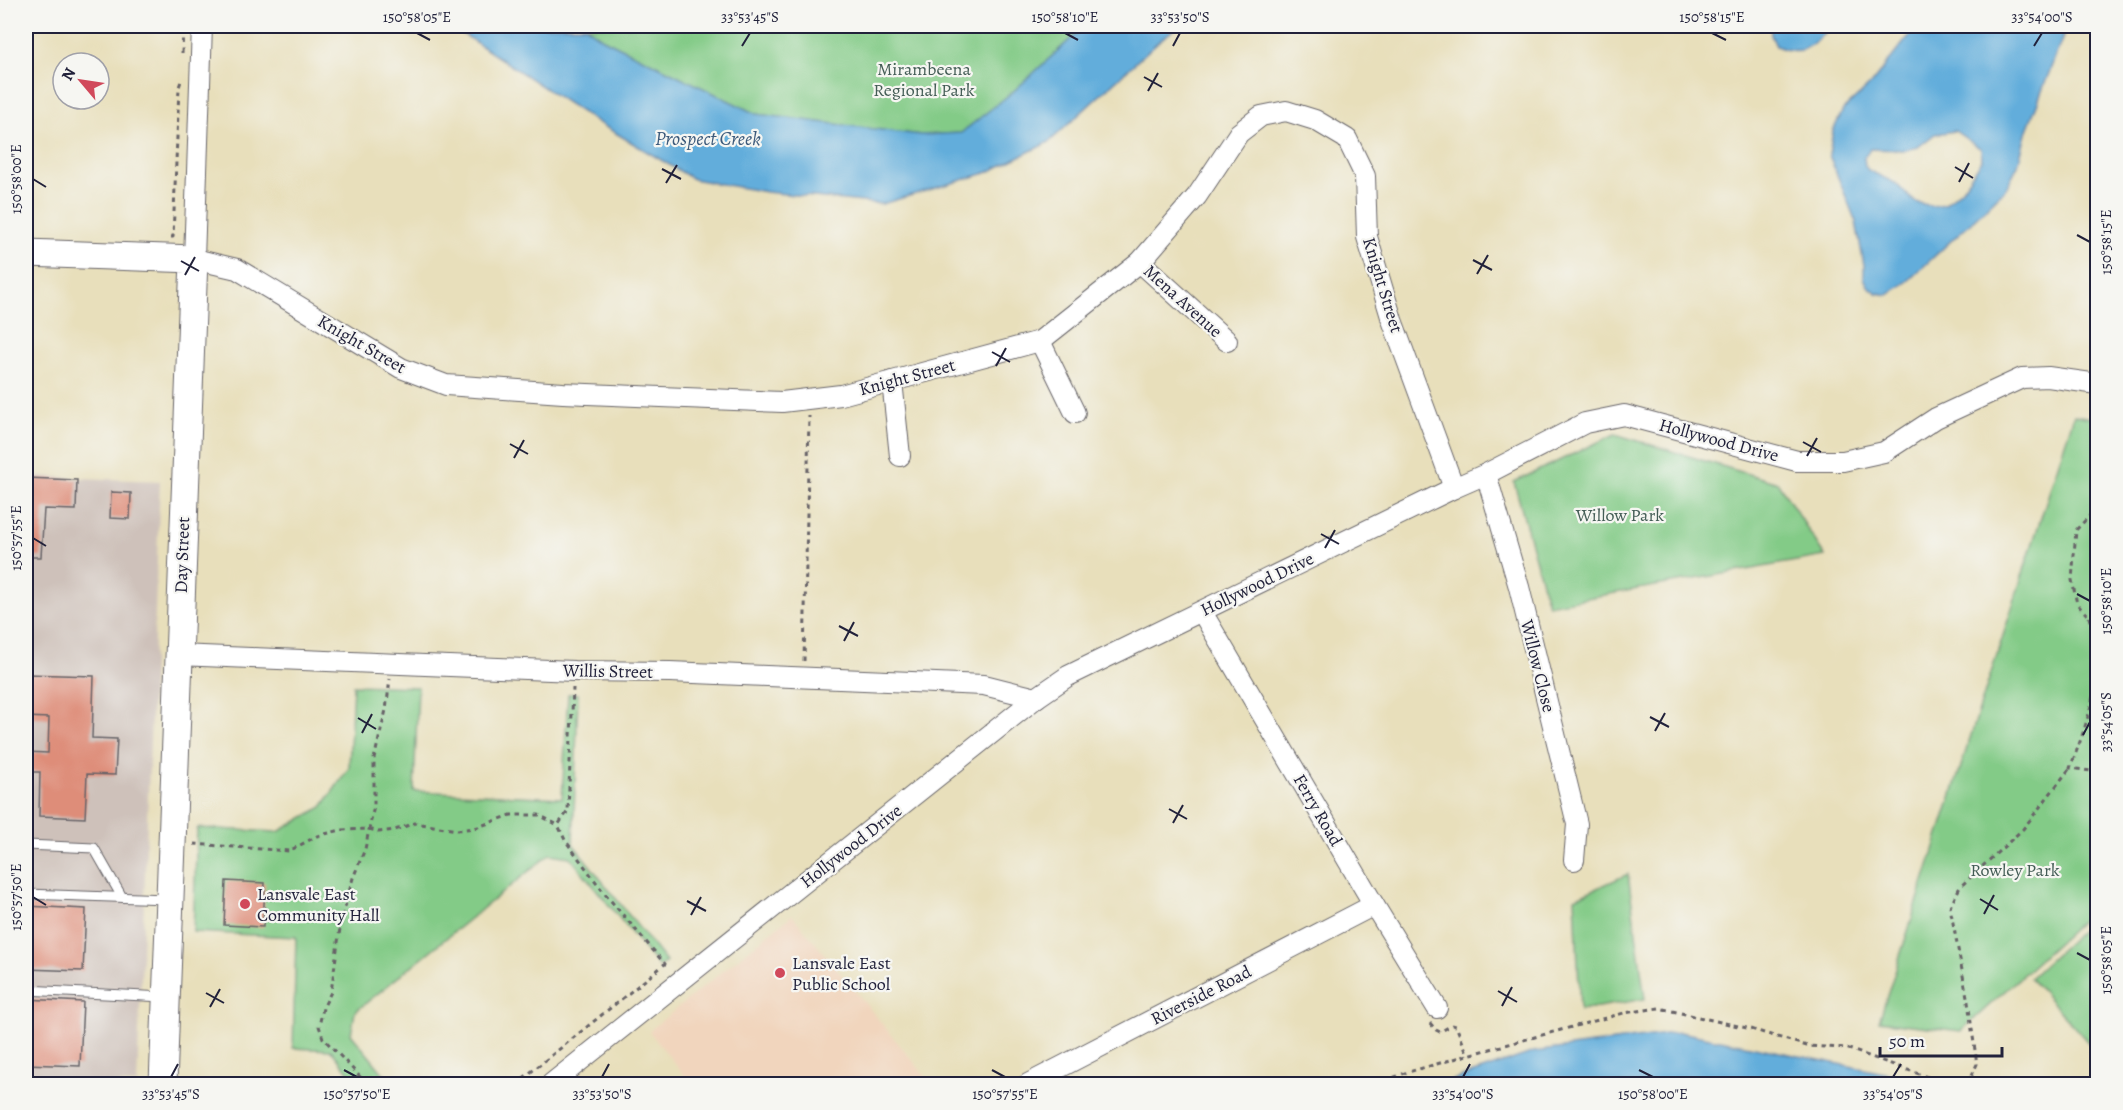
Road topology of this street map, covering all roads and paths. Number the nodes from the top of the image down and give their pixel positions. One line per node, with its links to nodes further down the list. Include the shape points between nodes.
1 (183, 26): 3 (path)
2 (202, 26): 7 (street, Day Street)
3 (182, 60)
4 (183, 75): 5 (path, via 179,87 173,237)
5 (161, 237)
6 (26, 253): 7 (street, Knight Street)
7 (194, 259): 13 (street, Knight Street, via 237,269 401,368 446,385 782,402); 22 (street, Day Street)
8 (1140, 262): 9 (street, Mena Avenue); 10 (street, Knight Street); 17 (street, Knight Street, via 1197,196 1239,133 1262,116 1286,111 1315,120 1347,139 1365,176 1367,237 1392,320)
9 (1227, 340)
10 (1040, 341): 11 (street, Knight Street); 14 (street)
11 (892, 381): 13 (street, Knight Street); 15 (street)
12 (2097, 384): 16 (street, Hollywood Drive, via 2048,377 2022,378 1936,418 1884,452 1843,461 1797,461 1624,415 1585,423)
13 (809, 399): 25 (path)
14 (1075, 413)
15 (900, 456)
16 (1486, 474): 17 (street, Hollywood Drive); 33 (street, Willow Close, via 1519,587 1576,824)
17 (1454, 488): 19 (street, Hollywood Drive)
18 (2097, 507): 20 (path, via 2076,530 2073,549 2072,580 2077,604)
19 (1202, 612): 26 (street, Hollywood Drive, via 1068,676); 37 (street, Ferry Road)
20 (2089, 617): 21 (path); 27 (path, via 2097,663 2093,698)
21 (2097, 621)
22 (178, 655): 23 (street, Willis Street); 31 (street, Day Street)
23 (392, 664): 24 (street, Willis Street); 30 (path, via 374,759 374,806)
24 (574, 671): 25 (street, Willis Street); 29 (path, via 568,811)
25 (804, 678): 26 (street, Willis Street, via 984,685)
26 (1036, 698): 45 (street, Hollywood Drive)
27 (2070, 768): 28 (path); 49 (path, via 2023,829 1960,887 1950,907 1977,1064)
28 (2097, 772)
29 (558, 825): 30 (path, via 539,815 511,815 494,823 457,830 416,823 387,831); 44 (path, via 564,840 605,894 665,964)
30 (369, 829): 31 (path, via 318,836 289,851); 43 (path, via 341,921 331,993 319,1026 323,1038)
31 (172, 843): 36 (street, Day Street)
32 (26, 845): 35 (lane, via 94,848)
33 (1574, 860)
34 (26, 894): 35 (lane)
35 (122, 897): 36 (lane)
36 (170, 899): 39 (street, Day Street)
37 (1374, 905): 40 (street, Ferry Road); 46 (street, Riverside Road)
38 (26, 990): 39 (lane)
39 (166, 997): 42 (street, Day Street)
40 (1437, 1008): 41 (path, via 1426,1015 1432,1027 1440,1032 1456,1026)
41 (1468, 1055): 47 (path); 48 (path, via 1624,1013 1659,1008 1807,1046 1846,1047)
42 (163, 1084)
43 (368, 1084)
44 (516, 1084)
45 (551, 1084)
46 (1028, 1084)
47 (1377, 1084)
48 (1947, 1084)
49 (1968, 1084)

